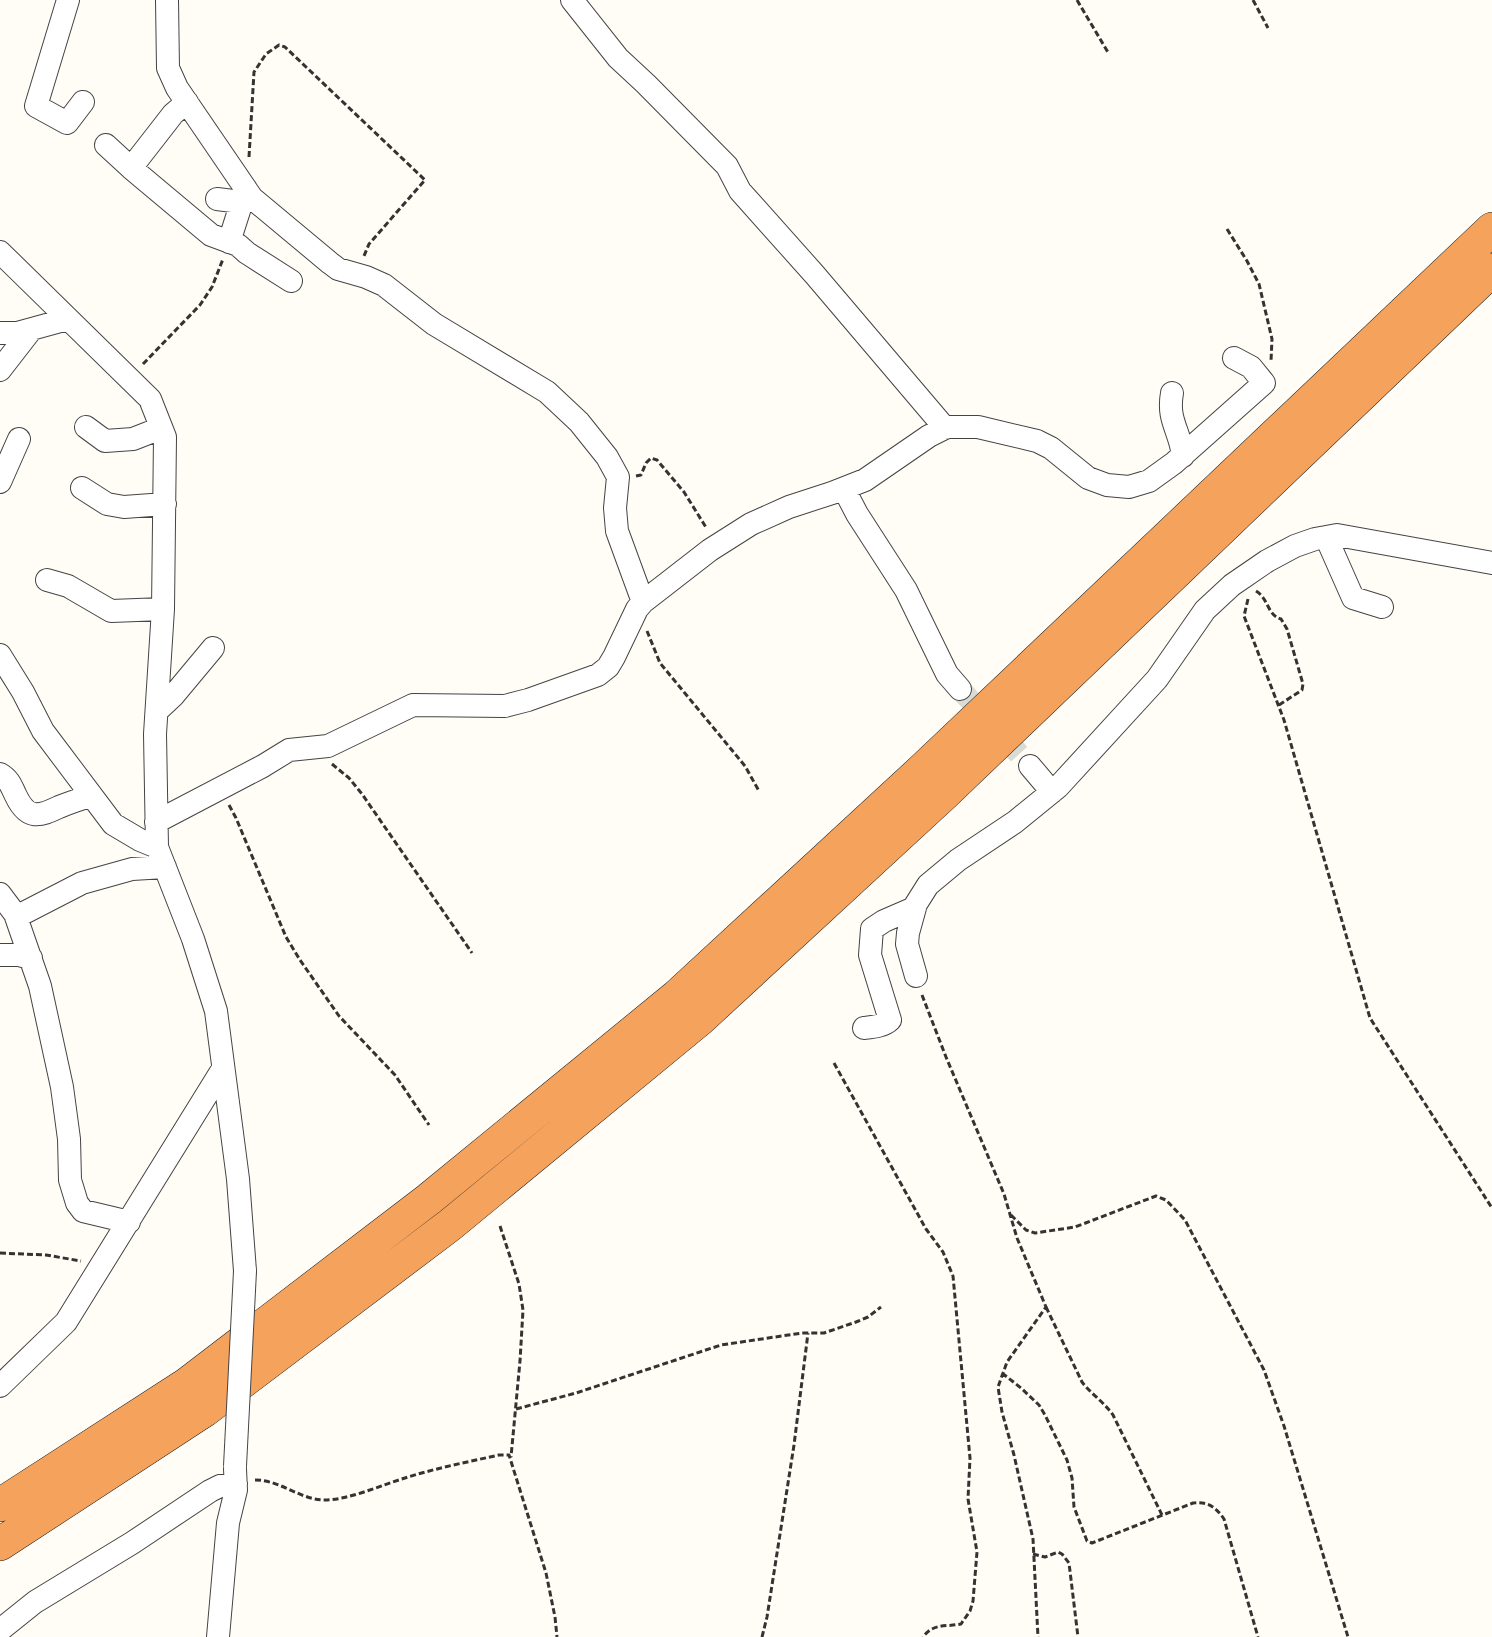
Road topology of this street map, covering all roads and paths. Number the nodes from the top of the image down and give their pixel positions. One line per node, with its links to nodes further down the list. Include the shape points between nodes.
1 (68, 0): 8 (street, via 36,106 67,123)
2 (167, 0): 9 (street, via 168,68)
3 (572, 0): 31 (street, via 618,58 727,166 740,191)
4 (1077, 0): 7 (path)
5 (1253, 0): 6 (path)
6 (1268, 28)
7 (1109, 54)
8 (84, 102)
9 (187, 102): 11 (street); 12 (street)
10 (106, 145): 11 (street)
11 (131, 168): 16 (street, via 206,231)
12 (246, 196): 13 (street); 16 (street); 19 (street, via 319,256); 19 (path, via 254,72 266,54 279,45 425,180 369,244)
13 (217, 199)
14 (1227, 229): 27 (path, via 1259,284 1272,339)
15 (1492, 229): 89 (highway, via 922,770 677,996 429,1199 187,1384)
16 (229, 242): 20 (street); 26 (path, via 212,287 200,305)
17 (0, 252): 21 (street)
18 (1492, 270): 91 (highway, via 944,794 699,1020 450,1225 205,1410)
19 (360, 275): 34 (street, via 384,285 434,324 547,392 594,439)
20 (291, 281)
21 (68, 319): 22 (street); 26 (street)
22 (31, 330): 23 (street); 25 (street)
23 (0, 333)
24 (1234, 358): 27 (street, via 1251,367)
25 (0, 370)
26 (128, 378): 30 (street, via 150,399)
27 (1264, 383): 33 (street)
28 (1172, 393): 33 (street, via 1171,420)
29 (86, 427): 30 (street, via 105,441 133,439)
30 (161, 428): 38 (street, via 165,437)
31 (945, 428): 33 (street, via 978,427 1037,441 1088,478 1114,487 1149,481); 37 (street, via 865,480)
32 (19, 439): 35 (street)
33 (1183, 456)
34 (618, 477): 40 (path, via 638,477 651,458 657,460 684,492); 45 (street, via 615,521)
35 (0, 482)
36 (82, 488): 38 (street, via 107,504)
37 (844, 489): 40 (street, via 774,513); 49 (street, via 906,590 947,674)
38 (165, 504): 44 (street)
39 (1326, 537): 41 (street, via 1377,541); 43 (street, via 1353,598); 58 (street, via 1295,546 1267,561 1205,610 1157,679)
40 (717, 545): 45 (street)
41 (1492, 563)
42 (47, 580): 44 (street, via 68,586 111,611)
43 (1382, 607)
44 (163, 609): 51 (street)
45 (638, 610): 53 (street, via 608,667 598,675 505,706 413,705 328,746); 57 (path, via 665,670 745,766)
46 (213, 648): 51 (street)
47 (0, 656): 52 (street)
48 (0, 673): 52 (street, via 26,716)
49 (960, 689)
50 (1279, 705): 50 (path, via 1302,690 1303,684 1287,629 1271,613 1263,596 1251,589 1244,615); 75 (path, via 1370,1018)
51 (157, 711): 60 (street)
52 (40, 725): 59 (street)
53 (309, 747): 56 (street, via 289,750); 67 (path, via 349,778 362,794)
54 (1030, 766): 58 (street)
55 (0, 774): 59 (street, via 9,780 16,796 34,815 44,815)
56 (217, 789): 60 (street); 74 (path, via 236,818 300,960 339,1016 395,1075)
57 (759, 791)
58 (1052, 792): 63 (street, via 938,875 924,889)
59 (91, 796): 61 (street, via 113,824)
60 (156, 822): 61 (street)
61 (161, 857): 64 (street, via 91,880); 73 (street, via 216,1011)
62 (0, 894): 64 (street)
63 (914, 908): 65 (street); 66 (street)
64 (16, 917): 69 (street)
65 (891, 918): 66 (street); 71 (street, via 872,929 870,949 890,1020)
66 (908, 941): 70 (street)
67 (472, 953)
68 (0, 955): 69 (street)
69 (30, 958): 77 (street, via 60,1076 69,1138 70,1180 77,1203 83,1211)
70 (916, 976): 76 (path)
71 (864, 1028)
72 (834, 1063): 97 (path, via 953,1276 968,1439 968,1499 977,1552 974,1601 961,1624 936,1626)
73 (222, 1070): 77 (street); 88 (street, bridge, via 238,1179 245,1271)
74 (429, 1125)
75 (1492, 1208)
76 (1010, 1214): 82 (path); 101 (path, via 1026,1230 1035,1233 1076,1227 1156,1196 1166,1200 1185,1220 1264,1370)
77 (129, 1222): 80 (street)
78 (500, 1226): 86 (path, via 519,1284 523,1310)
79 (0, 1253): 80 (path, via 69,1259)
80 (100, 1268): 85 (street, via 66,1322)
81 (880, 1307): 83 (path, via 856,1322 824,1333)
82 (1046, 1307): 84 (path); 90 (path, via 1082,1382 1113,1415)
83 (808, 1333): 86 (path, via 721,1345); 96 (path)
84 (1002, 1373): 90 (path, via 1033,1399 1045,1415 1067,1460 1074,1507 1088,1541 1092,1543); 92 (path, via 998,1387 1002,1412 1024,1496)
85 (0, 1386)
86 (516, 1409): 87 (path)
87 (511, 1459): 88 (path, via 509,1455 499,1455 458,1464 329,1500 302,1497 278,1484); 95 (path, via 546,1573)
88 (235, 1475): 93 (street, via 35,1602); 94 (street)
89 (0, 1505)
90 (1162, 1515): 100 (path, via 1202,1502 1218,1510 1231,1540)
91 (0, 1544)
92 (1033, 1554): 98 (path); 99 (path, via 1045,1557 1058,1552 1069,1563)
93 (0, 1630)
94 (218, 1637)
95 (557, 1637)
96 (762, 1637)
97 (923, 1637)
98 (1038, 1637)
99 (1078, 1637)
100 (1258, 1637)
101 (1348, 1637)

